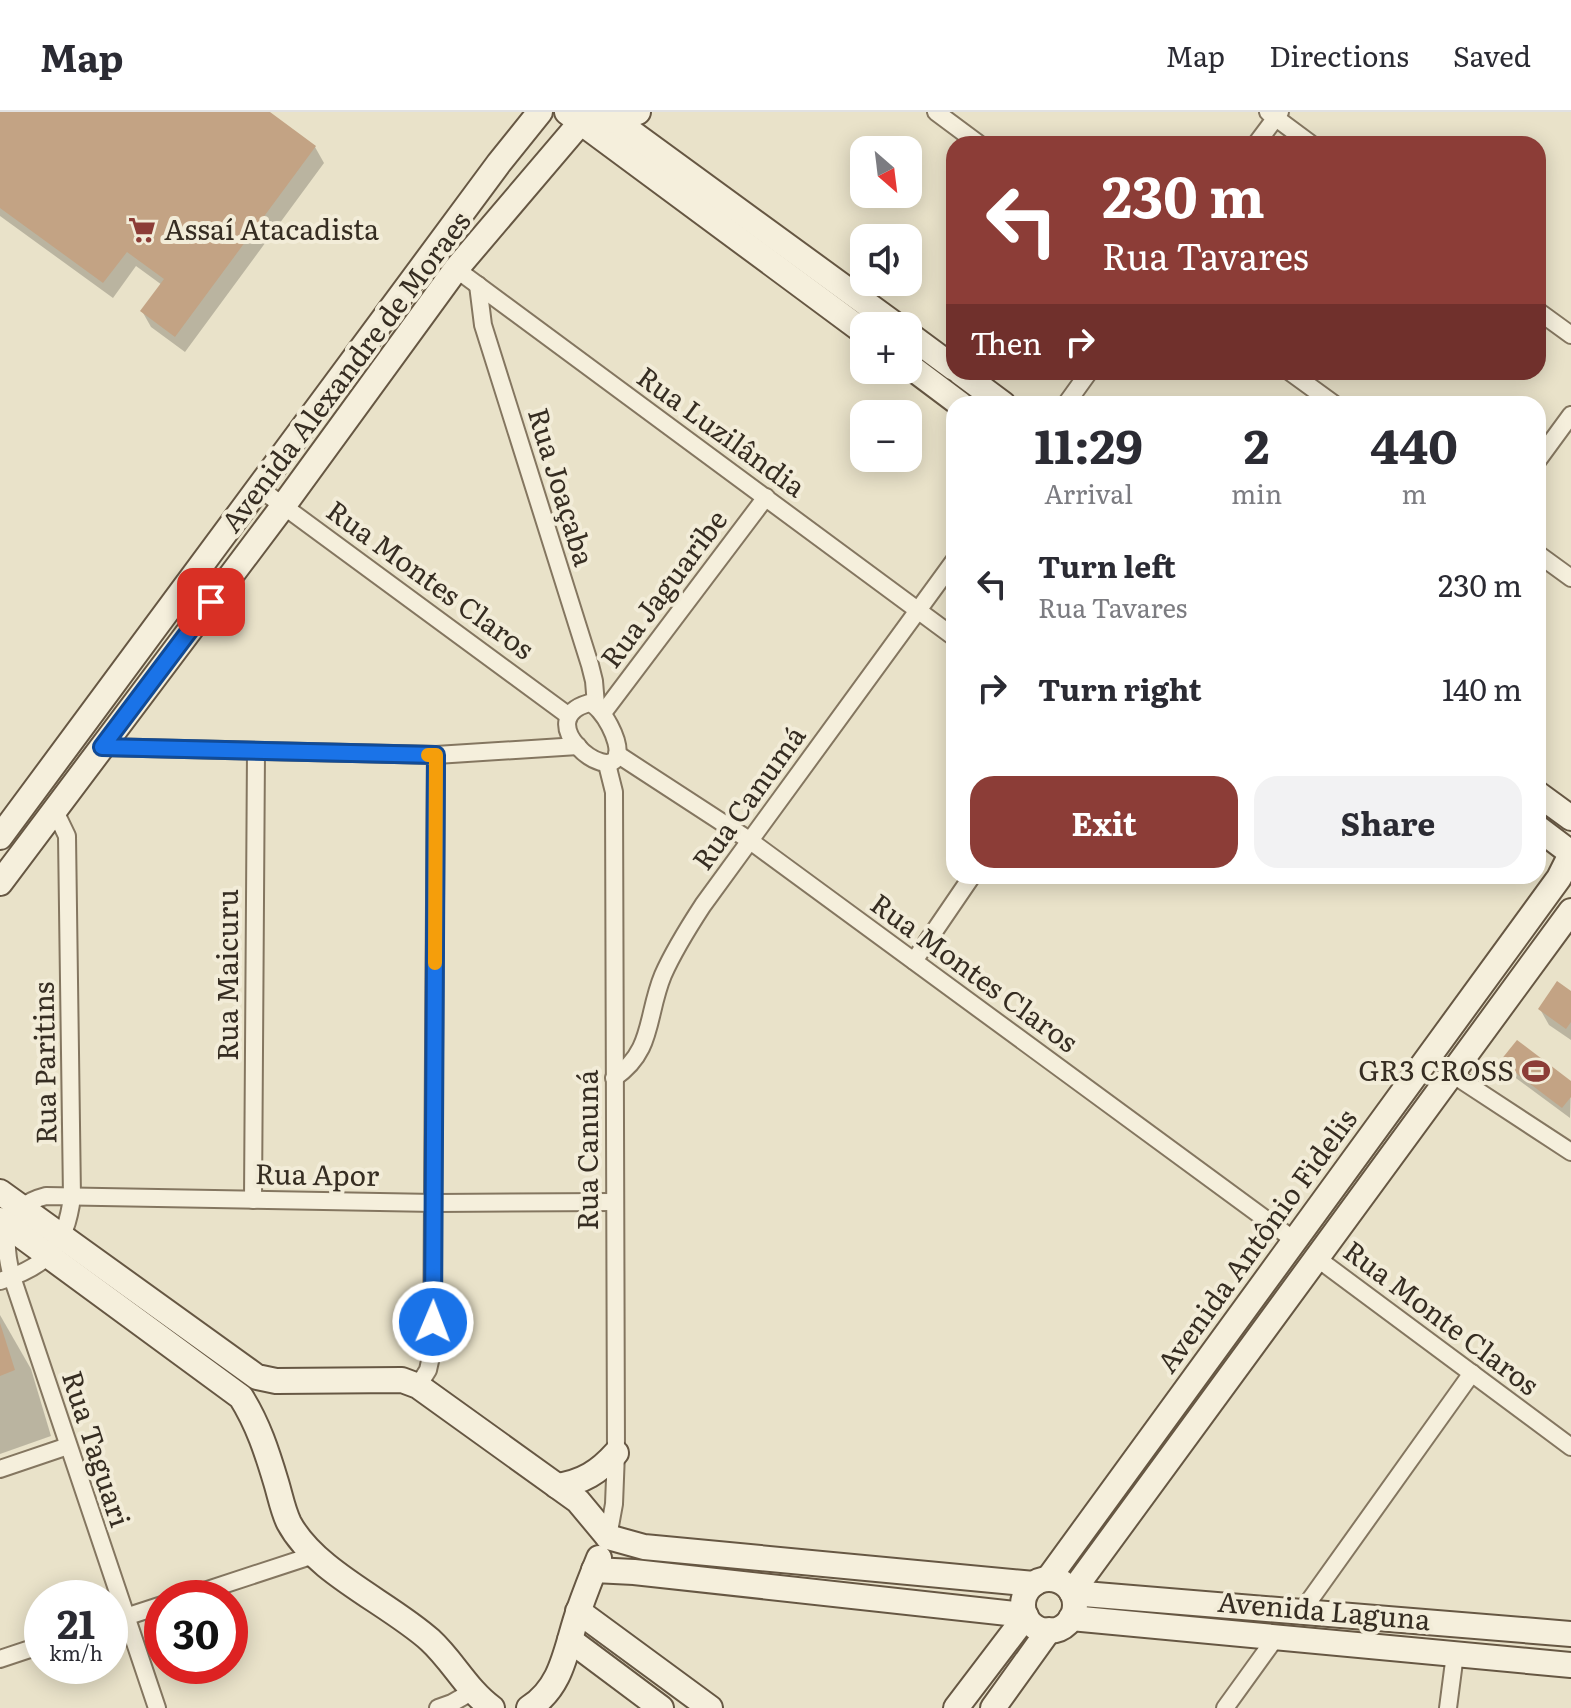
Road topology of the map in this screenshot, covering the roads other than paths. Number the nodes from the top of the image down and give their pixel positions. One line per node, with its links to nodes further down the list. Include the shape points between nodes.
1 (540, 112): 25 (main road, Avenida Alexandre de Moraes)
2 (936, 112): 6 (street)
3 (1274, 114): 7 (street); 8 (street)
4 (619, 115): 5 (main road); 11 (main road)
5 (574, 117): 9 (main road, Avenida Alexandre de Moraes); 13 (main road)
6 (968, 136)
7 (1261, 136)
8 (1301, 136)
9 (456, 269): 10 (street, Rua Luzilândia); 27 (main road, Avenida Alexandre de Moraes)
10 (478, 285): 26 (street, Rua Luzilândia); 33 (street, Rua Joaçaba, via 483,325)
11 (879, 312)
12 (1546, 317): 14 (street)
13 (850, 322)
14 (1571, 335)
15 (922, 344): 16 (main road)
16 (946, 362)
17 (922, 376): 20 (main road)
18 (971, 380): 21 (main road)
19 (1301, 380): 22 (street)
20 (949, 396)
21 (992, 396)
22 (1323, 396)
23 (1571, 415): 24 (street)
24 (1546, 449)
25 (259, 488): 27 (street, Rua Montes Claros); 44 (main road, Avenida Alexandre de Moraes)
26 (766, 497): 31 (street, Rua Luzilândia); 33 (street, Rua Jaguaribe)
27 (284, 505): 34 (street, Rua Montes Claros); 36 (main road, Avenida Alexandre de Moraes)
28 (1546, 560): 30 (street)
29 (946, 572): 31 (street, Rua Canumá)
30 (1571, 578)
31 (919, 610): 32 (street, Rua Luzilândia); 45 (street, Rua Canumá)
32 (946, 631)
33 (600, 709): 34 (street, via 589,703); 39 (street, Rua Joaçaba)
34 (569, 716): 35 (street, via 567,727)
35 (578, 746): 38 (street); 39 (street, Rua Montes Claros, via 595,761)
36 (102, 747): 37 (street); 41 (main road, Avenida Alexandre de Moraes)
37 (256, 751): 38 (street); 56 (street, Rua Maicuru)
38 (436, 755): 58 (street)
39 (612, 759): 45 (street, Rua Montes Claros); 52 (street, Rua Canuná)
40 (1546, 800): 42 (main road)
41 (55, 811): 47 (main road, Avenida Alexandre de Moraes); 55 (street, Rua Paritins, via 67,836)
42 (1571, 818)
43 (1546, 835): 46 (main road)
44 (0, 837)
45 (749, 840): 50 (street, Rua Montes Claros); 52 (street, Rua Canumá, via 680,941 662,977 637,1059)
46 (1569, 854): 60 (main road, Avenida Antônio Fidelis, via 1559,878)
47 (0, 883)
48 (967, 884): 50 (street)
49 (1571, 911): 51 (main road, Avenida Antônio Fidelis)
50 (914, 961): 60 (street, Rua Montes Claros)
51 (1452, 1074): 53 (street); 62 (main road, Avenida Antônio Fidelis)
52 (614, 1078): 57 (street, Rua Canuná)
53 (1571, 1152)
54 (0, 1192): 59 (main road)
55 (72, 1197): 56 (street, Rua Apor); 59 (street, Rua Apor, via 33,1199); 61 (street, Rua Paritins, via 69,1222)
56 (253, 1200): 58 (street, Rua Apor)
57 (615, 1202): 58 (street, Rua Apor); 68 (street, Rua Canuná)
58 (435, 1203): 65 (street, via 432,1352)
59 (10, 1218): 61 (main road); 63 (street, Rua Taguari)
60 (1294, 1240): 76 (main road, Avenida Antônio Fidelis)
61 (56, 1247): 63 (street); 65 (main road, via 257,1377 402,1380); 72 (main road, via 241,1397 263,1438 288,1521)
62 (1318, 1259): 64 (street, Rua Monte Claros); 77 (main road, Avenida Antônio Fidelis)
63 (6, 1279): 66 (street, Rua Taguari)
64 (1472, 1373): 67 (street, Rua Monte Claros); 79 (street)
65 (418, 1386): 70 (main road)
66 (68, 1446): 69 (street); 74 (street, Rua Taguari)
67 (1571, 1447)
68 (616, 1453): 70 (main road, via 594,1474); 71 (street, Rua Canuná)
69 (0, 1469)
70 (557, 1486): 71 (main road, via 578,1501)
71 (608, 1537): 73 (main road); 76 (main road, via 644,1547)
72 (314, 1555): 75 (street); 91 (main road, via 428,1638)
73 (594, 1570): 78 (main road); 80 (main road)
74 (106, 1580)
75 (238, 1580)
76 (1041, 1581): 77 (main road, via 1062,1582); 80 (main road, via 1024,1598)
77 (1072, 1592): 79 (main road, Avenida Laguna); 81 (main road)
78 (578, 1611): 85 (main road); 97 (main road)
79 (1302, 1611): 83 (main road, Avenida Laguna)
80 (1026, 1615): 82 (main road, via 1035,1626); 98 (main road)
81 (1071, 1618): 82 (main road); 84 (main road, Avenida Laguna)
82 (1049, 1630): 99 (main road)
83 (1571, 1634)
84 (1277, 1636): 88 (main road, Avenida Laguna); 100 (street)
85 (570, 1640): 92 (main road, via 558,1676); 96 (main road)
86 (128, 1644): 93 (street, Rua Taguari)
87 (24, 1651): 89 (street)
88 (1455, 1654): 90 (main road, Avenida Laguna); 101 (street)
89 (0, 1659)
90 (1571, 1665)
91 (473, 1691): 94 (street); 95 (main road)
92 (537, 1706)
93 (157, 1708)
94 (438, 1708)
95 (492, 1708)
96 (661, 1708)
97 (710, 1708)
98 (956, 1708)
99 (993, 1708)
100 (1225, 1708)
101 (1448, 1708)

